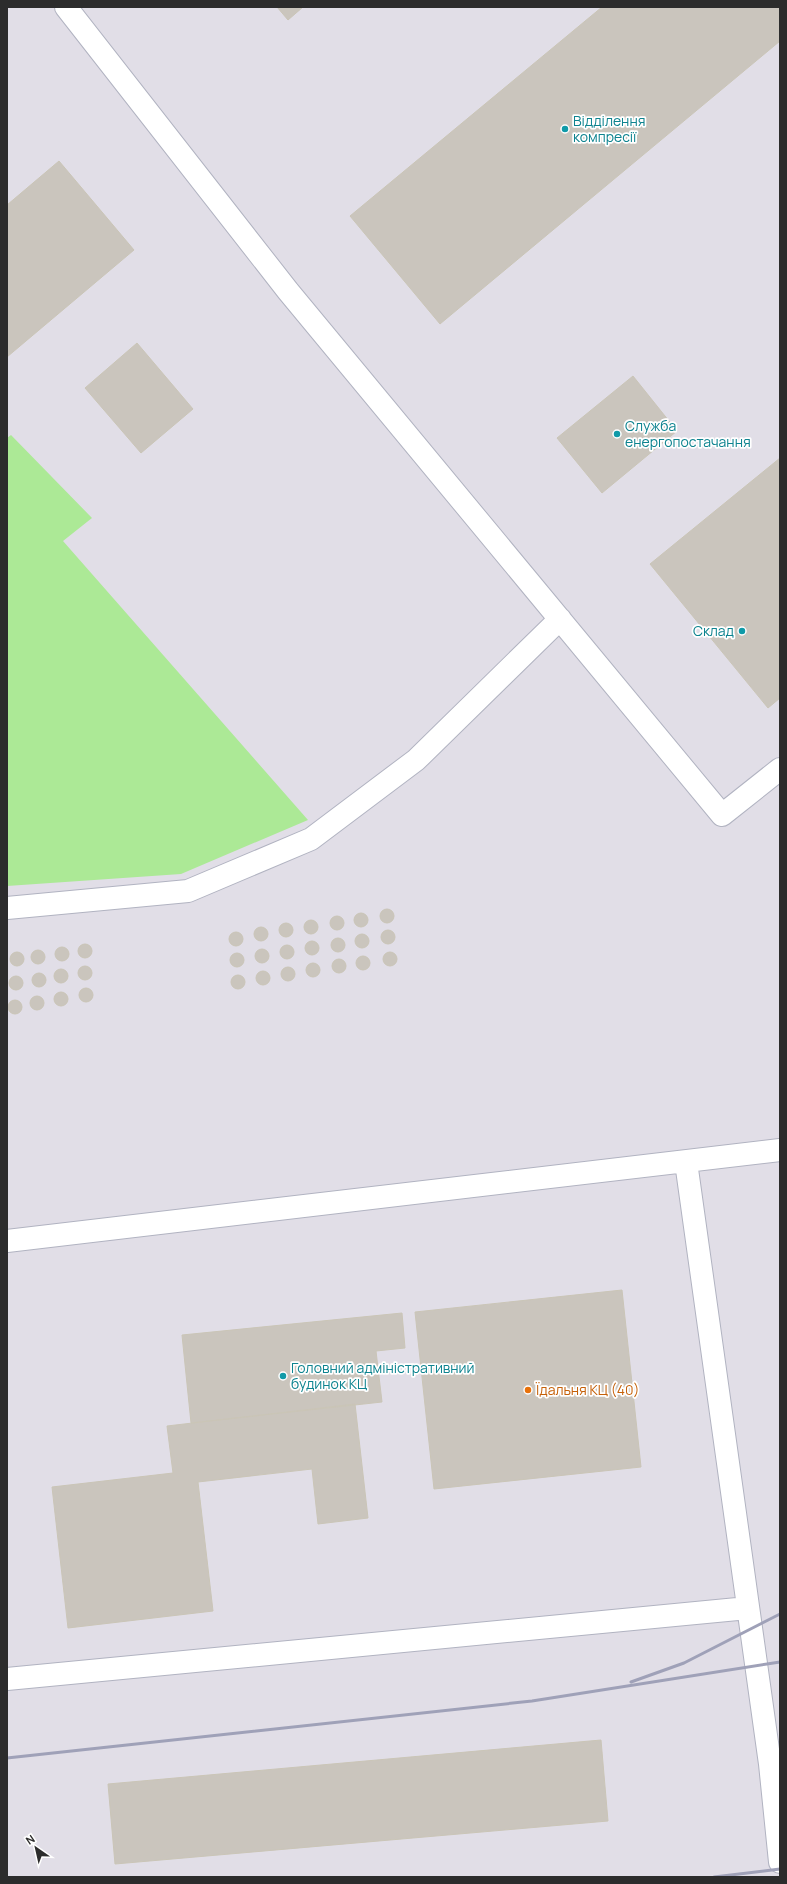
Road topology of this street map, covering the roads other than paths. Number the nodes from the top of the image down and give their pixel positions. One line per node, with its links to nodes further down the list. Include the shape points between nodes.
1 (66, 7): 2 (street, via 288,291)
2 (560, 619): 3 (street, via 722,815); 4 (street, via 416,760 311,839 188,891)
3 (780, 769)
4 (7, 908)
5 (780, 1150): 6 (street)
6 (686, 1162): 7 (street); 8 (street)
7 (7, 1241)
8 (748, 1608): 9 (street); 10 (street, via 770,1764)
9 (7, 1679)
10 (780, 1862)

